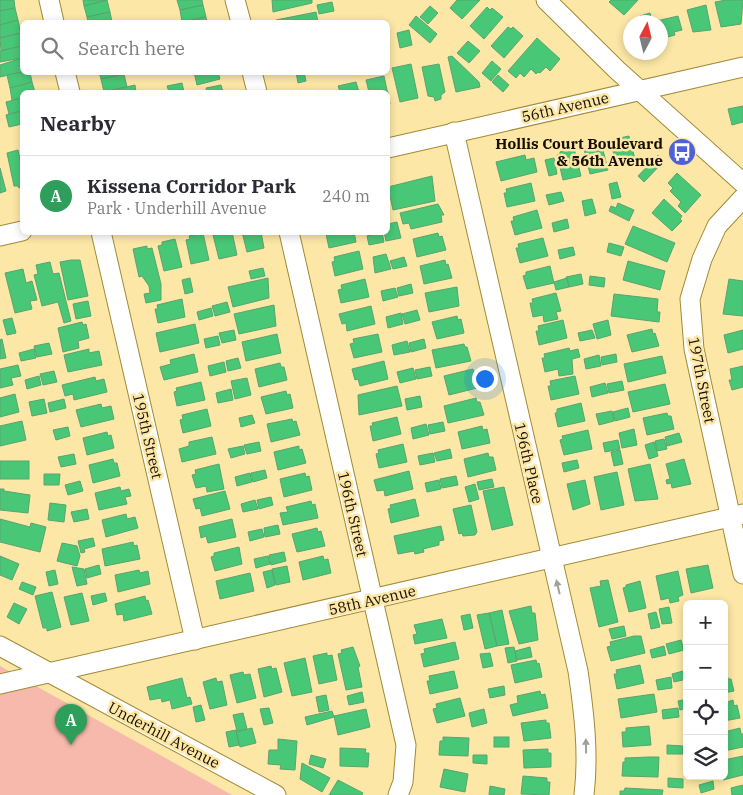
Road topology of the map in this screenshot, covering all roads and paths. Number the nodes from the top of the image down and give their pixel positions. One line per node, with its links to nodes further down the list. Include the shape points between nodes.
1 (49, 0): 4 (street)
2 (235, 0): 5 (street)
3 (546, 0): 11 (street)
4 (54, 20)
5 (240, 20)
6 (743, 67): 11 (street, 56th Avenue)
7 (66, 75): 9 (street)
8 (253, 75): 10 (street)
9 (70, 90)
10 (256, 90)
11 (639, 90): 12 (street, 56th Avenue); 14 (street)
12 (454, 132): 13 (street, 56th Avenue); 21 (street, 196th Place)
13 (390, 148)
14 (743, 183)
15 (743, 198): 20 (street, 197th Street, via 717,226 702,259 690,299 694,350)
16 (20, 231): 19 (street)
17 (102, 235): 24 (street, 195th Street)
18 (290, 235): 23 (street, 196th Street)
19 (0, 236)
20 (737, 516): 21 (street, 58th Avenue); 22 (street, 197th Street)
21 (551, 559): 23 (street, 58th Avenue); 30 (street, 196th Place, one-way to 21, via 586,746 583,706 578,671)
22 (743, 574)
23 (373, 600): 24 (street, 58th Avenue); 29 (street, 196th Street, via 406,744 403,782)
24 (195, 640): 26 (street, 58th Avenue)
25 (0, 646): 26 (street, Underhill Avenue)
26 (48, 672): 27 (street, 58th Avenue); 28 (street, Underhill Avenue)
27 (0, 684)
28 (276, 795)
29 (398, 795)
30 (584, 795)

